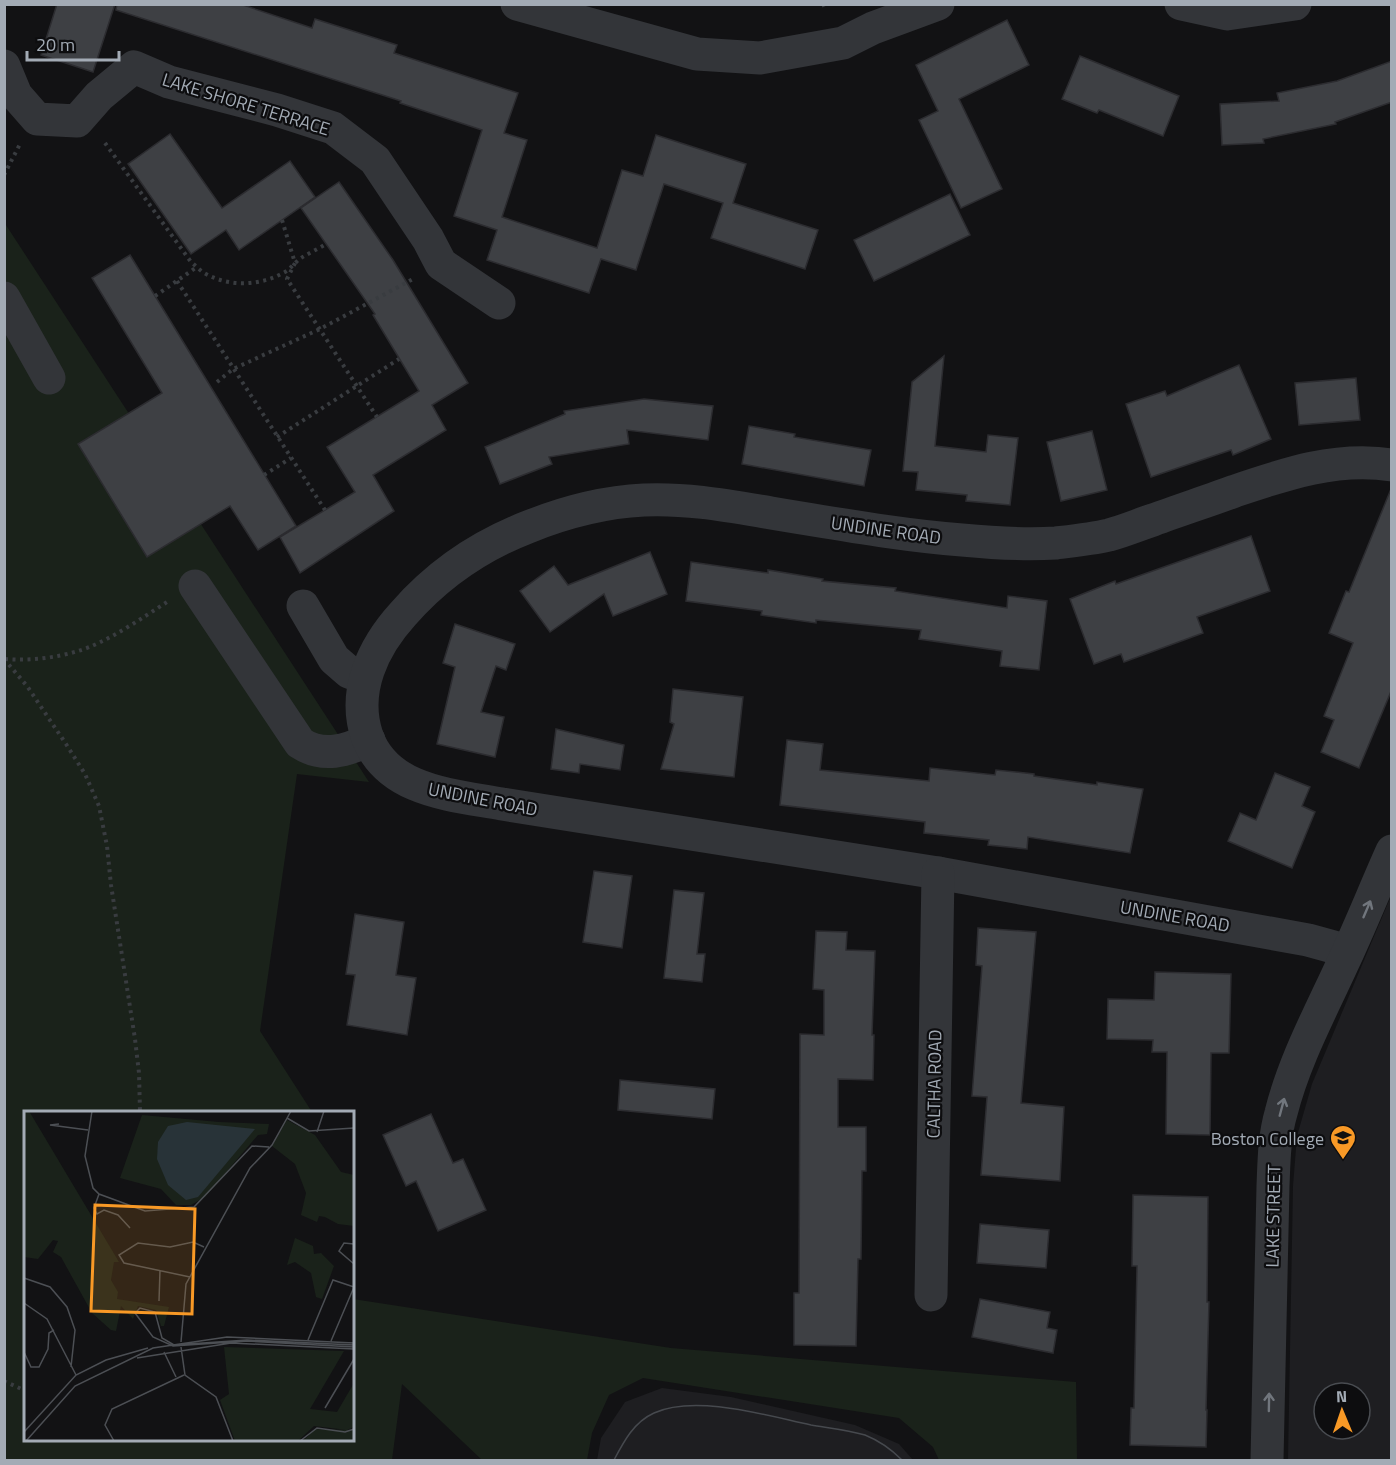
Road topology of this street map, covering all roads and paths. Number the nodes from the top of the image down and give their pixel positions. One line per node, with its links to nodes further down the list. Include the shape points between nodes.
1 (517, 4): 3 (street, via 697,54 760,58 843,43)
2 (823, 4): 6 (path)
3 (938, 4)
4 (1180, 4): 5 (street, via 1227,14)
5 (1295, 4)
6 (826, 10)
7 (4, 66): 12 (street, LAKE SHORE TERRACE, via 16,95 37,119 77,121 99,96 134,67 169,82 333,128 375,160)
8 (105, 143): 13 (path)
9 (282, 220): 11 (path)
10 (326, 244): 11 (path)
11 (295, 263): 13 (path, via 286,272 251,284 218,279); 18 (path, via 287,279)
12 (441, 264): 17 (street, LAKE SHORE TERRACE); 18 (path)
13 (197, 267): 14 (path)
14 (177, 281): 15 (path); 20 (path)
15 (155, 296)
16 (4, 298): 21 (street)
17 (499, 303)
18 (320, 329): 20 (path); 23 (path)
19 (399, 359): 23 (path)
20 (233, 369): 22 (path); 25 (path)
21 (49, 378)
22 (217, 382)
23 (356, 386): 24 (path); 25 (path)
24 (376, 417)
25 (277, 437): 26 (path)
26 (291, 458): 28 (path); 29 (path)
27 (1392, 465): 32 (street, UNDINE ROAD, via 1376,462 1311,468 1108,535 1055,543 1007,544 913,536 686,501 643,500 601,505 511,534 450,570 399,618 379,646)
28 (264, 475)
29 (325, 510)
30 (195, 586): 33 (street, via 300,743 307,748 336,752); 37 (path, via 80,651 4,659 66,744 99,806 136,1050)
31 (303, 606): 32 (street, via 334,659 349,672)
32 (365, 678): 33 (street, UNDINE ROAD, via 362,706)
33 (369, 740): 35 (street, UNDINE ROAD, via 382,761 398,776 431,791)
34 (1392, 851): 36 (street, LAKE STREET, one-way to 34)
35 (938, 873): 36 (street, UNDINE ROAD, via 1308,940); 38 (street, CALTHA ROAD)
36 (1348, 951): 41 (street, LAKE STREET, one-way to 36, via 1274,1150 1289,1083)
37 (140, 1111)
38 (931, 1295)
39 (4, 1381): 40 (path)
40 (24, 1390)
41 (1268, 1461)

